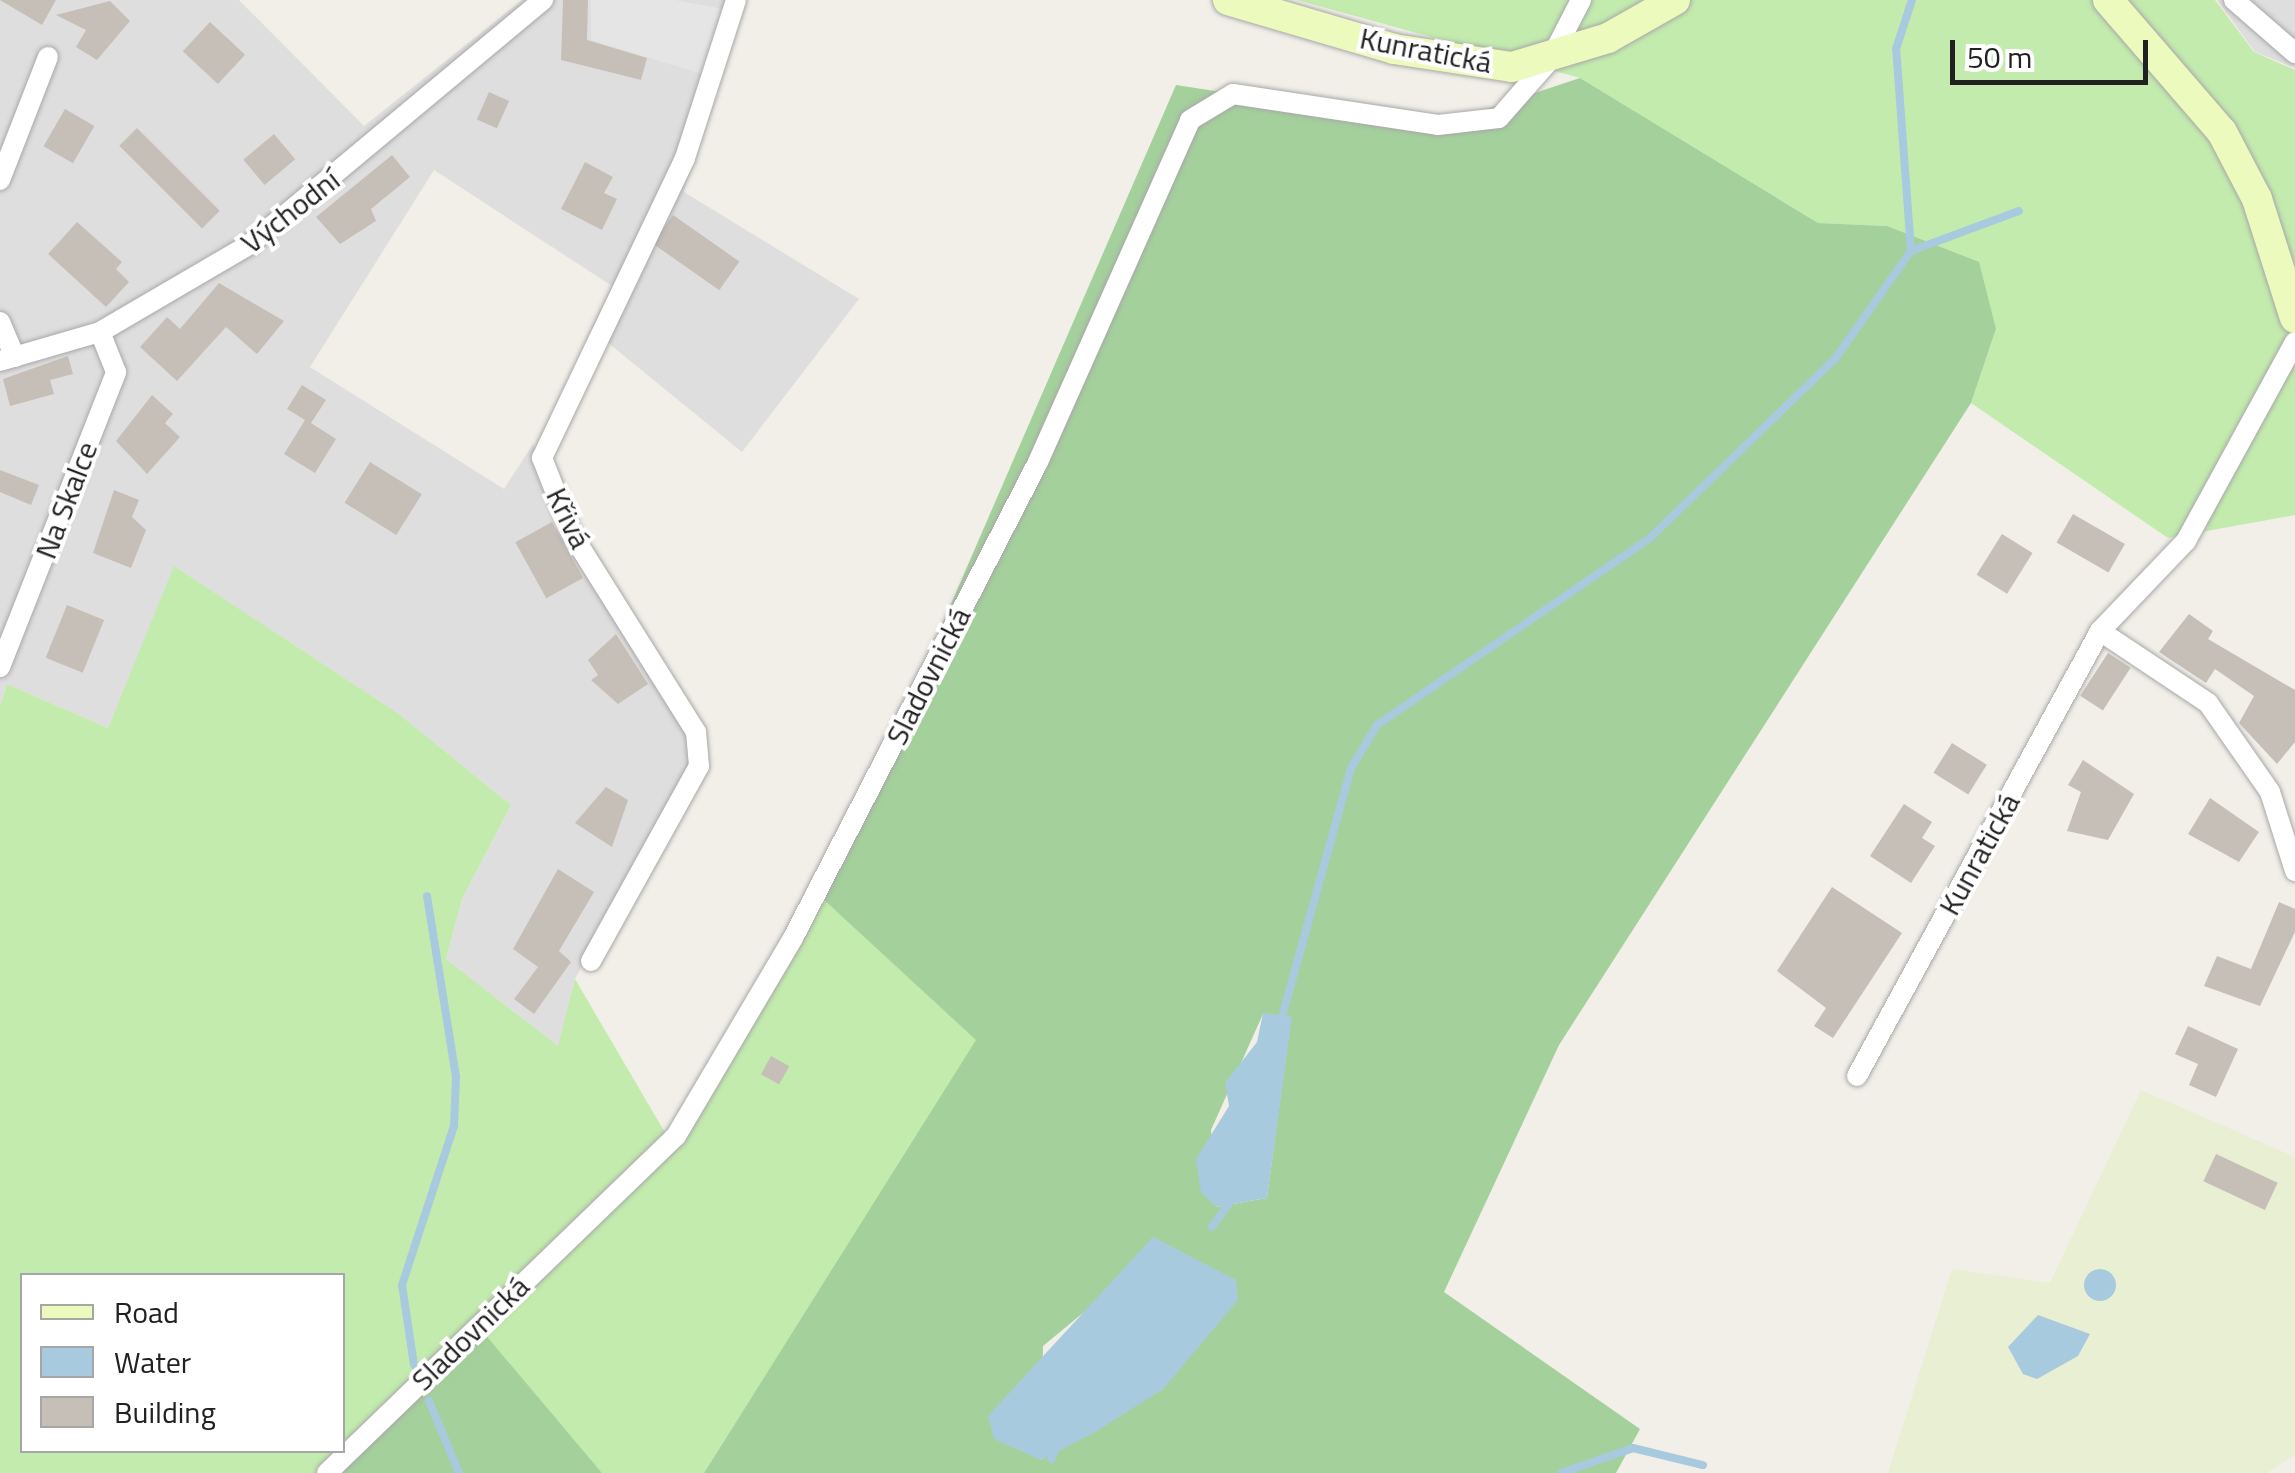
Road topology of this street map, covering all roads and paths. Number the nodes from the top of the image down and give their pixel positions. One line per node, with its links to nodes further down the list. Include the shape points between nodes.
1 (543, 0): 14 (street, Východní, via 249,245)
2 (736, 0): 20 (street, Křivá, via 686,158 542,458 572,534 696,732 699,766)
3 (1228, 0): 10 (street, Kunratická, via 1394,48 1485,65)
4 (1581, 0): 10 (street, Sladovnická)
5 (1675, 0): 10 (street, Kunratická)
6 (2234, 0): 8 (street)
7 (2120, 3): 12 (street, via 2222,132 2256,199)
8 (2295, 52)
9 (48, 57): 11 (street)
10 (1550, 60): 22 (street, Sladovnická, via 1499,118 1438,125 1233,94 1190,120 1038,462 793,938 676,1136)
11 (0, 180)
12 (2295, 318)
13 (0, 322): 16 (street)
14 (100, 332): 16 (street, Východní); 18 (street, Na Skalce, via 116,372)
15 (2295, 342): 17 (street, Kunratická, via 2186,540)
16 (7, 359)
17 (2100, 631): 19 (street, via 2208,702 2270,792); 21 (street, Kunratická)
18 (0, 668)
19 (2295, 871)
20 (591, 961)
21 (1857, 1076)
22 (327, 1473)

